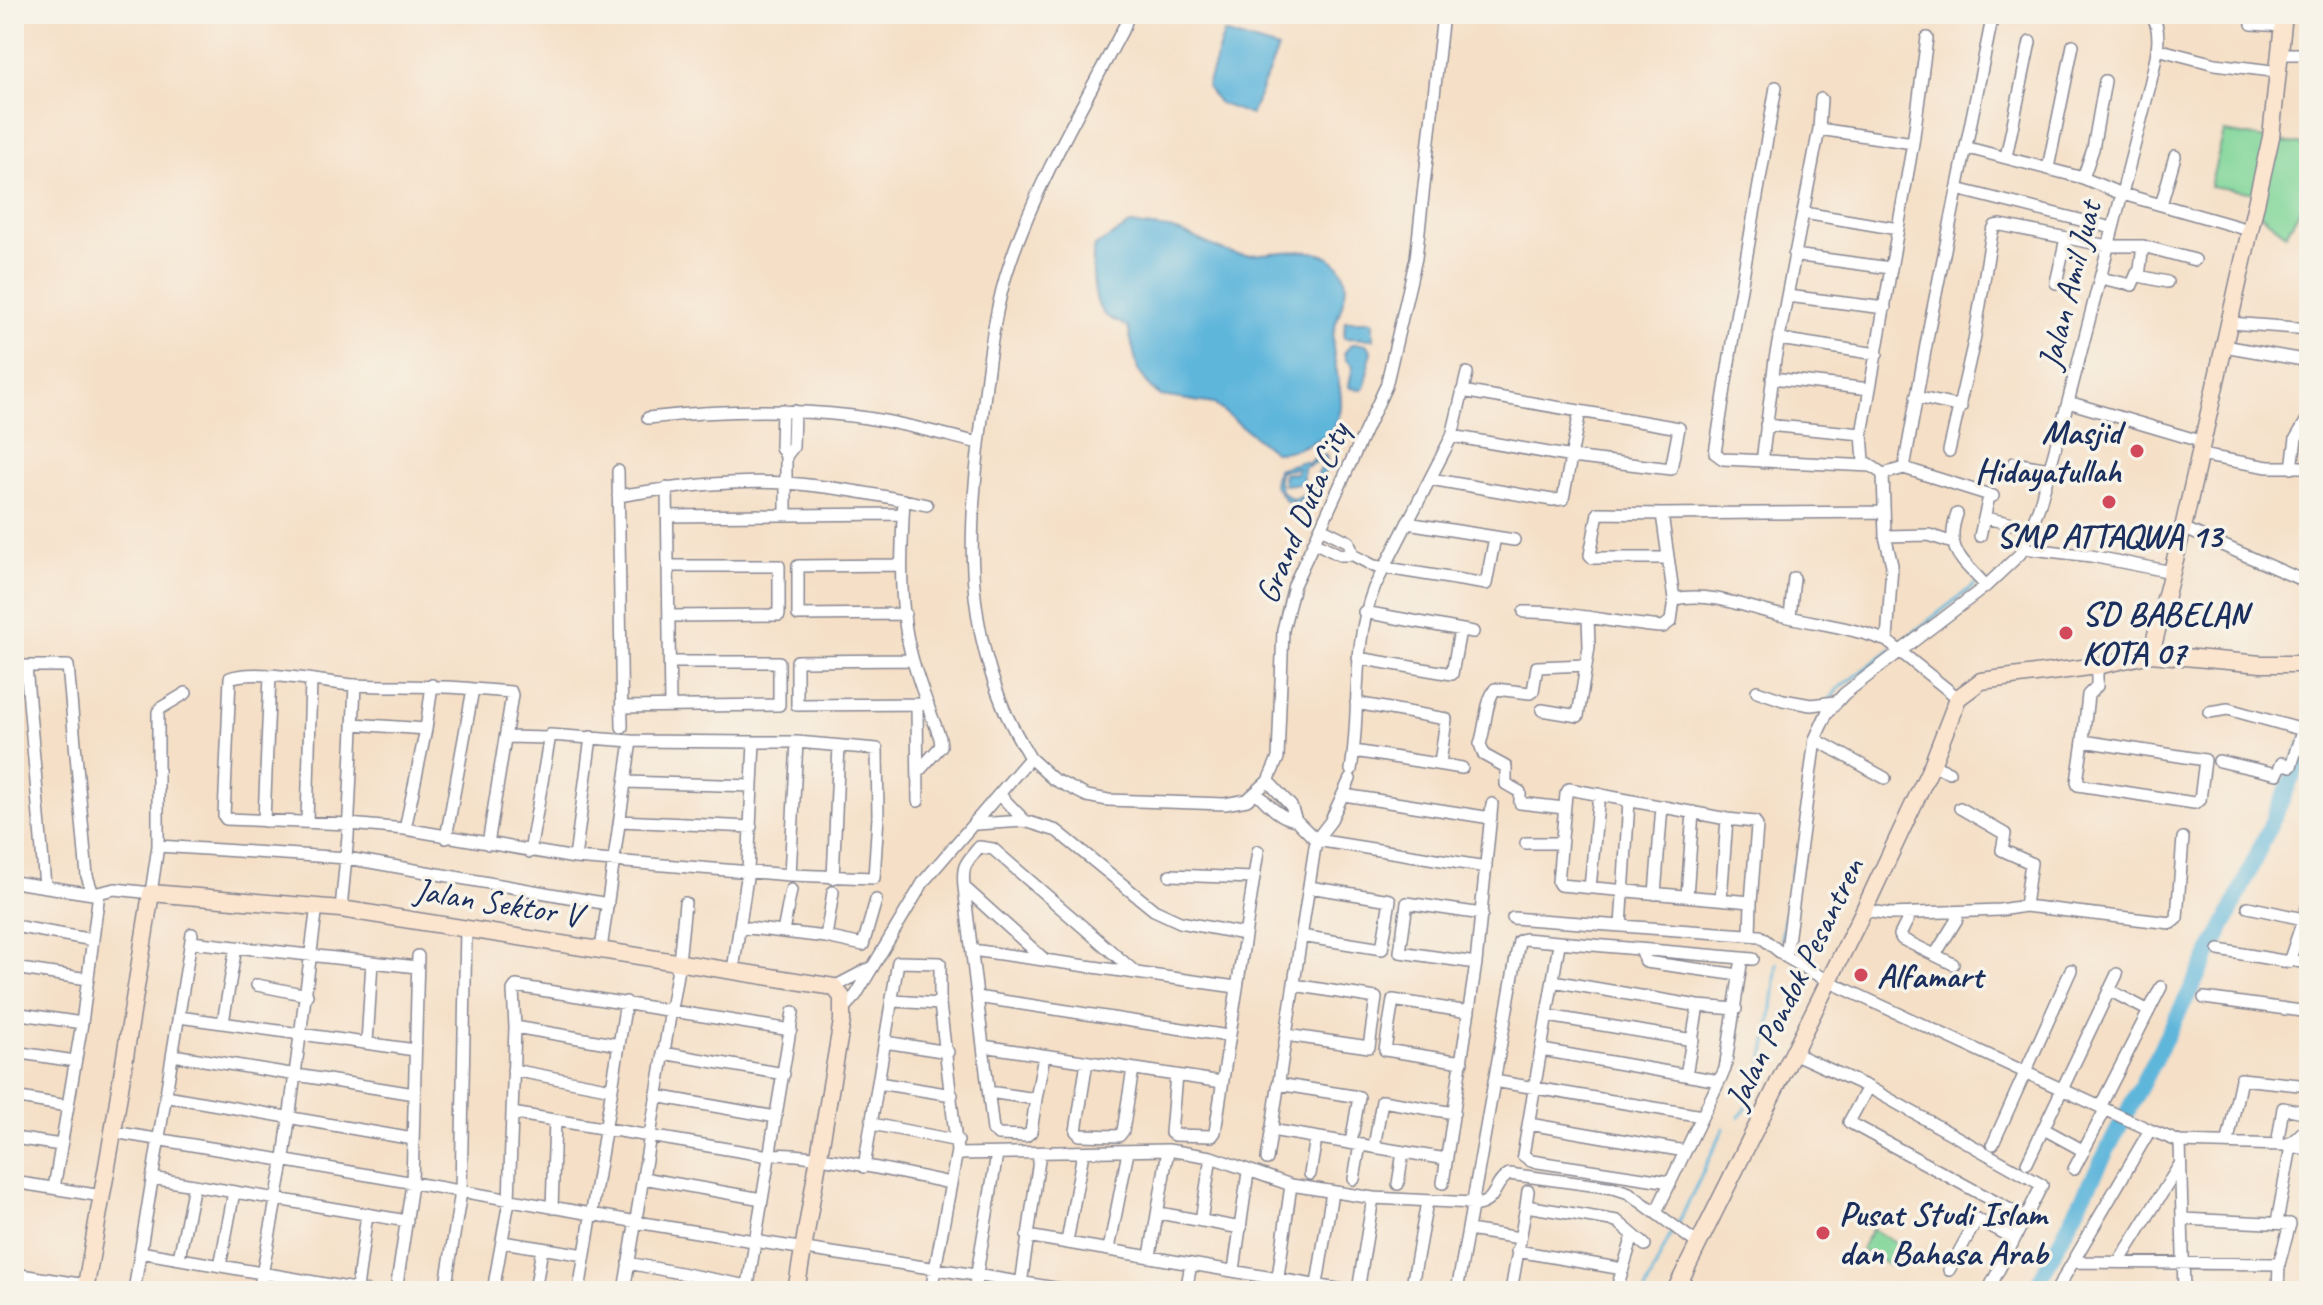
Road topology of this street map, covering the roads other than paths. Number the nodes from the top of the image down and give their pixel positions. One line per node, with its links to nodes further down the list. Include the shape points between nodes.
1 (1128, 14): 63 (street, via 1035,197 1009,263 991,342)
2 (1443, 14): 91 (street, Grand Duta City, via 1416,258 1386,386)
3 (1993, 14): 19 (street)
4 (2158, 15): 10 (street, Jalan Amil Juat)
5 (2284, 20): 6 (street); 11 (street)
6 (2252, 24)
7 (1927, 38): 18 (street)
8 (2030, 42): 21 (street)
9 (2073, 45): 22 (street)
10 (2157, 49): 13 (street, via 2215,64); 25 (street, Jalan Amil Juat)
11 (2281, 54): 12 (street); 13 (street)
12 (2309, 54)
13 (2280, 72): 30 (street)
14 (2105, 81): 23 (street)
15 (1776, 87): 67 (street, via 1715,448 1715,455 1723,459)
16 (1821, 99): 17 (street)
17 (1819, 129): 18 (street); 27 (street)
18 (1913, 143): 29 (street)
19 (1968, 148): 21 (street); 24 (street)
20 (2175, 156): 26 (street)
21 (2006, 157): 22 (street)
22 (2048, 168): 23 (street)
23 (2083, 178): 25 (street)
24 (1957, 189): 28 (street); 53 (street)
25 (2119, 193): 26 (street); 28 (street, Jalan Amil Juat)
26 (2161, 205): 30 (street)
27 (1804, 213): 29 (street); 34 (street)
28 (2110, 228): 32 (street, Jalan Amil Juat)
29 (1898, 229): 36 (street)
30 (2249, 230): 43 (street)
31 (2066, 238): 32 (street); 40 (street); 55 (street, via 2001,225 1993,230)
32 (2105, 246): 33 (street); 38 (street, Jalan Amil Juat)
33 (2143, 246): 35 (street); 37 (street)
34 (1794, 255): 36 (street); 41 (street)
35 (2195, 260)
36 (1890, 268): 42 (street)
37 (2137, 273): 38 (street, via 2132,285); 39 (street)
38 (2100, 278): 54 (street, Jalan Amil Juat)
39 (2167, 282)
40 (2056, 283)
41 (1787, 296): 42 (street); 45 (street)
42 (1885, 308): 47 (street)
43 (2230, 323): 44 (street); 46 (street)
44 (2309, 329)
45 (1779, 339): 47 (street); 50 (street)
46 (2224, 346): 48 (street); 64 (street)
47 (1877, 354): 51 (street)
48 (2309, 361)
49 (1467, 373): 52 (street)
50 (1772, 378): 51 (street); 60 (street)
51 (1870, 389): 61 (street)
52 (1462, 391): 57 (street); 62 (street)
53 (1916, 397): 55 (street); 71 (street)
54 (2068, 402): 64 (street); 73 (street, Jalan Amil Juat)
55 (1961, 407): 65 (street)
56 (788, 410): 58 (street); 63 (street, via 854,416); 77 (street, via 781,447 786,456)
57 (1580, 411): 66 (street); 66 (street, via 1679,428 1671,469)
58 (648, 418)
59 (2308, 418): 72 (street, via 2296,438)
60 (1766, 425): 61 (street); 67 (street)
61 (1862, 434): 69 (street, via 1862,456)
62 (1452, 436): 66 (street); 76 (street)
63 (979, 443): 157 (street, via 970,559 974,603 1004,711)
64 (2201, 448): 72 (street); 92 (street)
65 (1949, 451)
66 (1572, 457): 76 (street, via 1563,499)
67 (1762, 462): 69 (street)
68 (2014, 463): 73 (street)
69 (1871, 466): 75 (street)
70 (2309, 467): 72 (street)
71 (1904, 468): 75 (street); 88 (street, via 1991,498)
72 (2292, 468)
73 (2049, 469): 90 (street, Jalan Amil Juat)
74 (618, 471): 79 (street)
75 (1883, 474): 82 (street)
76 (1430, 479): 89 (street)
77 (784, 483): 78 (street); 80 (street); 86 (street)
78 (667, 488): 79 (street); 87 (street)
79 (618, 496): 139 (street)
80 (904, 500): 81 (street); 83 (street)
81 (927, 505)
82 (1884, 512): 84 (street); 93 (street)
83 (903, 514): 86 (street); 102 (street)
84 (1662, 514): 101 (street); 101 (street, via 1598,512 1590,555)
85 (1957, 514): 98 (street)
86 (786, 515): 87 (street)
87 (667, 516): 103 (street)
88 (1985, 518): 90 (street); 94 (street)
89 (1407, 523): 95 (street); 104 (street)
90 (2026, 526): 99 (street, Jalan Amil Juat)
91 (1321, 528): 97 (street, Grand Duta City); 100 (street, via 1349,542)
92 (2183, 528): 105 (street); 107 (street)
93 (1885, 536): 98 (street, via 1933,535); 118 (street, via 1892,565)
94 (1980, 536)
95 (1495, 537): 96 (street); 104 (street, via 1486,584)
96 (1514, 540)
97 (1314, 542): 100 (street, via 1340,555); 165 (street, Grand Duta City, via 1294,585 1283,630 1278,758)
98 (1953, 543): 108 (street)
99 (2023, 548): 105 (street); 108 (street, Jalan Amil Juat)
100 (1353, 555): 104 (street)
101 (1668, 558): 109 (street)
102 (900, 565): 112 (street); 112 (street, via 798,566 798,615)
103 (668, 566): 113 (street); 113 (street, via 779,566 779,615)
104 (1384, 567): 110 (street)
105 (2172, 572): 119 (street)
106 (1794, 578): 115 (street)
107 (2309, 583)
108 (1986, 586): 118 (street, Jalan Amil Juat)
109 (1674, 599): 114 (street, via 1665,627); 115 (street, via 1703,596)
110 (1364, 612): 116 (street); 120 (street)
111 (1524, 612): 114 (street)
112 (905, 614): 121 (street)
113 (669, 616): 122 (street)
114 (1588, 617): 124 (street)
115 (1790, 617): 118 (street, via 1856,630)
116 (1460, 630): 117 (street); 120 (street, via 1452,674)
117 (1473, 632)
118 (1892, 647): 134 (street); 135 (street, Jalan Amil Juat)
119 (2151, 654): 123 (street); 126 (street)
120 (1358, 658): 136 (street)
121 (912, 660): 137 (street); 137 (street, via 797,661 797,705)
122 (670, 662): 138 (street); 138 (street, via 779,662 779,705)
123 (2309, 664)
124 (1586, 665): 140 (street, via 1578,716); 176 (street, via 1539,666 1530,693 1495,689 1480,744 1484,755 1506,767 1506,784 1520,792 1520,803)
125 (20, 666): 209 (street); 217 (street, via 68,666 87,876)
126 (2097, 666): 134 (street, via 1981,681); 152 (street)
127 (270, 676): 128 (street); 182 (street); 182 (street, via 228,680 224,816)
128 (311, 680): 129 (street); 185 (street)
129 (355, 685): 130 (street); 143 (street)
130 (432, 685): 131 (street); 145 (street)
131 (473, 689): 147 (street, via 512,693); 190 (street)
132 (1757, 691): 135 (street, via 1811,705)
133 (186, 693): 196 (street, via 158,710)
134 (1958, 698): 160 (street, Jalan Pondok Pesantren)
135 (1835, 702): 150 (street)
136 (1356, 703): 156 (street); 159 (street, via 1446,719)
137 (923, 704): 162 (street); 162 (street, via 941,746)
138 (670, 706): 139 (street)
139 (621, 707): 144 (street)
140 (1542, 710)
141 (2309, 710): 146 (street)
142 (2209, 712): 146 (street, via 2228,709)
143 (353, 724): 145 (street); 188 (street)
144 (622, 727)
145 (426, 729): 189 (street)
146 (2303, 730): 158 (street, via 2291,766 2282,763 2277,774)
147 (507, 737): 149 (street); 195 (street)
148 (591, 737): 149 (street); 151 (street); 200 (street)
149 (548, 738): 198 (street)
150 (1815, 739): 164 (street); 254 (street)
151 (631, 741): 153 (street); 166 (street)
152 (2083, 741): 152 (street, via 2078,785 2200,800 2205,760)
153 (754, 742): 154 (street); 167 (street)
154 (797, 742): 155 (street); 204 (street)
155 (839, 746): 206 (street); 206 (street, via 877,749 878,817 874,878)
156 (1354, 751): 159 (street); 171 (street)
157 (1030, 758): 168 (street, via 1053,779 1108,800 1225,804 1247,800); 169 (street)
158 (2219, 761)
159 (1440, 764): 161 (street)
160 (1932, 765): 163 (street); 230 (street, Jalan Pondok Pesantren)
161 (1462, 768)
162 (918, 772): 172 (street)
163 (1949, 772)
164 (1885, 778)
165 (1268, 781): 168 (street); 181 (street, via 1291,806)
166 (626, 782): 167 (street); 183 (street)
167 (752, 786): 187 (street)
168 (1256, 792): 181 (street, via 1286,819)
169 (999, 794): 184 (street); 186 (street)
170 (1599, 794): 173 (street); 176 (street, via 1569,789); 212 (street)
171 (1344, 795): 179 (street); 192 (street)
172 (918, 801)
173 (1629, 801): 175 (street); 214 (street)
174 (1492, 804): 179 (street)
175 (1662, 806): 178 (street); 218 (street)
176 (1564, 808): 194 (street)
177 (1960, 808): 227 (street, via 2005,834 2002,850 2031,863)
178 (1693, 812): 180 (street); 219 (street)
179 (1491, 818): 202 (street)
180 (1727, 819): 220 (street); 222 (street, via 1756,824)
181 (1296, 820): 192 (street)
182 (264, 821): 185 (street)
183 (620, 821): 187 (street); 201 (street)
184 (1025, 821): 186 (street); 241 (street, via 1069,838 1166,916)
185 (307, 822): 188 (street)
186 (976, 824): 262 (street, via 924,881)
187 (751, 827): 203 (street)
188 (349, 829): 189 (street); 199 (street)
189 (405, 829): 190 (street)
190 (446, 838): 195 (street)
191 (2183, 838): 227 (street, via 2175,922)
192 (1316, 840): 202 (street); 211 (street)
193 (1526, 843): 194 (street)
194 (1561, 843): 212 (street, via 1559,885)
195 (488, 844): 198 (street)
196 (158, 846): 199 (street); 216 (street)
197 (1258, 851): 207 (street)
198 (530, 852): 200 (street)
199 (347, 858): 225 (street); 229 (street)
200 (575, 858): 201 (street)
201 (613, 867): 203 (street); 225 (street)
202 (1486, 867): 232 (street)
203 (748, 871): 204 (street); 238 (street)
204 (790, 875): 206 (street)
205 (1170, 875): 207 (street)
206 (833, 878)
207 (1253, 878): 241 (street)
208 (14, 882): 209 (street)
209 (45, 886): 217 (street)
210 (964, 887): 249 (street); 255 (street); 266 (street, via 965,864 979,847 993,849)
211 (1309, 887): 243 (street); 243 (street, via 1390,900 1382,949)
212 (1590, 888): 214 (street)
213 (791, 890): 240 (street)
214 (1623, 891): 218 (street); 237 (street)
215 (833, 892): 244 (street)
216 (151, 893): 217 (street, via 115,889); 226 (street, Jalan Sektor V); 358 (street)
217 (96, 894): 245 (street)
218 (1655, 894): 219 (street)
219 (1687, 896): 220 (street)
220 (1721, 899): 222 (street)
221 (876, 900): 244 (street, via 865,944)
222 (1751, 902): 242 (street)
223 (2309, 902): 235 (street)
224 (685, 903): 258 (street)
225 (608, 904): 248 (street)
226 (317, 906): 229 (street, Jalan Sektor V); 252 (street)
227 (2025, 906): 231 (street)
228 (2248, 907): 235 (street)
229 (341, 909): 239 (street, Jalan Sektor V)
230 (1864, 910): 231 (street); 271 (street, Jalan Pondok Pesantren)
231 (1911, 913): 253 (street, via 1902,939)
232 (1482, 914): 259 (street); 259 (street, via 1407,903 1400,952)
233 (1513, 918): 237 (street)
234 (1957, 919): 253 (street)
235 (2306, 919): 256 (street)
236 (14, 926): 245 (street)
237 (1621, 926): 242 (street)
238 (740, 927): 240 (street); 264 (street)
239 (466, 928): 248 (street, Jalan Sektor V); 408 (street)
240 (783, 932): 244 (street)
241 (1244, 934): 275 (street)
242 (1750, 935): 254 (street, via 1766,939)
243 (1301, 936): 273 (street)
244 (826, 937)
245 (93, 940): 269 (street)
246 (1559, 944): 251 (street); 270 (street); 325 (street, via 1519,942)
247 (236, 947): 252 (street); 294 (street, via 191,938); 295 (street)
248 (601, 949): 258 (street, Jalan Sektor V)
249 (972, 950): 255 (street); 279 (street)
250 (2219, 950): 256 (street)
251 (1642, 951): 268 (street, via 1646,962); 268 (street, via 1748,958)
252 (311, 955): 257 (street); 278 (street)
253 (1935, 955): 260 (street)
254 (1786, 957): 271 (street)
255 (1046, 960): 266 (street)
256 (2291, 960): 261 (street)
257 (372, 962): 304 (street); 307 (street, via 418,962)
258 (679, 962): 264 (street, Jalan Sektor V); 287 (street)
259 (1476, 963): 290 (street)
260 (1953, 964)
261 (2309, 964)
262 (872, 967): 274 (street); 285 (street)
263 (14, 968): 269 (street)
264 (733, 970): 274 (street, Jalan Sektor V)
265 (2071, 970): 320 (street)
266 (1135, 972): 275 (street)
267 (2117, 974): 277 (street)
268 (1739, 975): 286 (street)
269 (88, 979): 296 (street)
270 (1553, 981): 284 (street); 293 (street)
271 (1828, 981): 312 (street, Jalan Pondok Pesantren); 320 (street)
272 (257, 985): 278 (street)
273 (1294, 985): 300 (street); 300 (street, via 1376,998 1375,1010 1369,1047)
274 (834, 987): 285 (street)
275 (1236, 987): 301 (street)
276 (2161, 987): 288 (street)
277 (2109, 990): 288 (street); 334 (street)
278 (307, 995): 299 (street)
279 (977, 997): 301 (street); 306 (street)
280 (2204, 998): 291 (street)
281 (894, 1001): 283 (street); 283 (street, via 898,962 940,963); 303 (street)
282 (626, 1002): 287 (street); 297 (street, via 517,986); 305 (street)
283 (940, 1004): 310 (street)
284 (1698, 1006): 286 (street); 302 (street)
285 (844, 1008): 385 (street)
286 (1736, 1009): 326 (street)
287 (671, 1010): 298 (street); 311 (street)
288 (2149, 1011): 343 (street)
289 (793, 1012): 298 (street)
290 (1469, 1012): 317 (street); 317 (street, via 1393,1000 1385,1050)
291 (2309, 1012)
292 (14, 1013): 296 (street)
293 (1548, 1016): 302 (street); 308 (street)
294 (179, 1017): 295 (street); 313 (street)
295 (223, 1022): 299 (street)
296 (82, 1023): 315 (street)
297 (515, 1027): 305 (street); 319 (street)
298 (791, 1030): 321 (street)
299 (301, 1035): 304 (street); 322 (street)
300 (1286, 1035): 329 (street)
301 (1228, 1036): 327 (street)
302 (1693, 1040): 324 (street)
303 (885, 1042): 310 (street); 328 (street)
304 (367, 1043): 307 (street)
305 (619, 1045): 333 (street)
306 (983, 1046): 314 (street); 335 (street)
307 (415, 1050): 336 (street)
308 (1542, 1050): 324 (street); 332 (street)
309 (14, 1052): 315 (street)
310 (948, 1052): 337 (street)
311 (663, 1053): 321 (street); 339 (street)
312 (1793, 1053): 331 (street); 438 (street, Jalan Pondok Pesantren)
313 (173, 1055): 322 (street); 338 (street)
314 (1044, 1056): 316 (street); 341 (street)
315 (75, 1061): 342 (street)
316 (1087, 1062): 318 (street); 318 (street, via 1076,1131 1080,1135 1119,1136)
317 (1462, 1062): 345 (street)
318 (1133, 1069): 323 (street)
319 (513, 1070): 333 (street); 344 (street)
320 (2025, 1072): 334 (street); 368 (street)
321 (784, 1074): 349 (street)
322 (294, 1075): 336 (street); 347 (street)
323 (1176, 1075): 327 (street); 327 (street, via 1170,1129 1174,1135 1212,1136)
324 (1686, 1075): 326 (street)
325 (1494, 1081): 332 (street); 416 (street)
326 (1719, 1081): 348 (street)
327 (1222, 1082)
328 (878, 1083): 337 (street); 351 (street)
329 (1278, 1084): 356 (street); 367 (street, via 1359,1097)
330 (2309, 1086): 365 (street, via 2241,1079)
331 (1868, 1087): 423 (street, via 2042,1185); 423 (street, via 1849,1122)
332 (1535, 1088): 348 (street); 352 (street)
333 (612, 1089): 355 (street)
334 (2063, 1090): 343 (street); 354 (street)
335 (989, 1092): 341 (street); 341 (street, via 998,1135 1031,1132)
336 (414, 1094): 362 (street)
337 (952, 1095): 364 (street)
338 (166, 1096): 347 (street); 363 (street)
339 (656, 1096): 349 (street); 359 (street)
340 (14, 1097): 342 (street)
341 (1036, 1099)
342 (67, 1106): 370 (street)
343 (2103, 1108): 357 (street); 374 (street)
344 (512, 1113): 350 (street); 414 (street)
345 (1454, 1113): 371 (street, via 1382,1101); 387 (street)
346 (2309, 1113): 369 (street, via 2283,1108)
347 (289, 1116): 362 (street); 384 (street)
348 (1702, 1116): 373 (street)
349 (776, 1117): 382 (street)
350 (555, 1121): 355 (street); 418 (street)
351 (872, 1124): 364 (street); 390 (street)
352 (1529, 1124): 373 (street); 398 (street, via 1523,1152 1527,1160)
353 (2309, 1126): 369 (street)
354 (2044, 1129): 374 (street); 388 (street)
355 (605, 1130): 359 (street); 422 (street)
356 (1271, 1130): 361 (street); 386 (street)
357 (2150, 1130): 366 (street); 449 (street)
358 (113, 1132): 363 (street); 410 (street)
359 (650, 1136): 382 (street); 395 (street)
360 (14, 1138): 370 (street)
361 (1316, 1138): 367 (street); 393 (street)
362 (413, 1139): 401 (street)
363 (159, 1140): 384 (street); 394 (street)
364 (958, 1141): 380 (street)
365 (2228, 1141): 366 (street); 369 (street)
366 (2180, 1142): 389 (street)
367 (1356, 1144): 371 (street); 396 (street)
368 (1993, 1144)
369 (2283, 1144): 375 (street); 428 (street, via 2290,1152)
370 (61, 1145): 405 (street)
371 (1374, 1147): 377 (street)
372 (1168, 1150): 376 (street); 383 (street); 420 (street)
373 (1685, 1151): 398 (street)
374 (2084, 1151): 391 (street)
375 (2309, 1151)
376 (1128, 1152): 379 (street); 442 (street)
377 (1403, 1152): 387 (street); 402 (street)
378 (1040, 1153): 379 (street); 381 (street); 431 (street)
379 (1083, 1153): 437 (street)
380 (957, 1154): 381 (street); 399 (street)
381 (997, 1154): 463 (street)
382 (769, 1156): 385 (street, via 777,1152); 412 (street)
383 (1211, 1157): 392 (street); 426 (street)
384 (284, 1158): 401 (street); 413 (street)
385 (818, 1158): 390 (street); 440 (street)
386 (1267, 1159)
387 (1446, 1159): 400 (street)
388 (2027, 1163)
389 (2179, 1165): 424 (street); 450 (street)
390 (864, 1167): 399 (street)
391 (2074, 1169)
392 (1248, 1172): 404 (street); 429 (street)
393 (1310, 1174)
394 (152, 1178): 403 (street); 444 (street)
395 (643, 1178): 412 (street); 427 (street)
396 (1354, 1179)
397 (14, 1182): 405 (street)
398 (1670, 1182): 419 (street)
399 (950, 1183): 456 (street)
400 (1443, 1183)
401 (412, 1184): 408 (street); 425 (street)
402 (1398, 1184)
403 (194, 1185): 407 (street); 447 (street)
404 (1291, 1185): 409 (street); 464 (street)
405 (54, 1188): 410 (street)
406 (1528, 1191): 417 (street)
407 (234, 1192): 413 (street); 455 (street)
408 (461, 1192): 414 (street); 474 (street)
409 (1332, 1192): 411 (street); 465 (street)
410 (102, 1196): 468 (street)
411 (1373, 1198): 415 (street); 485 (street)
412 (762, 1199): 435 (street)
413 (275, 1200): 421 (street); 462 (street)
414 (509, 1201): 418 (street); 436 (street)
415 (1427, 1202): 416 (street); 486 (street)
416 (1473, 1204): 430 (street); 438 (street, via 1493,1197 1509,1174 1614,1188 1629,1193)
417 (1526, 1206): 432 (street, via 1613,1220); 433 (street)
418 (552, 1208): 422 (street)
419 (1658, 1208)
420 (1159, 1213): 426 (street); 446 (street)
421 (367, 1214): 425 (street); 470 (street)
422 (593, 1214): 427 (street); 445 (street)
423 (2025, 1218): 434 (street)
424 (2182, 1219): 428 (street); 451 (street)
425 (407, 1221): 473 (street)
426 (1201, 1221): 429 (street)
427 (635, 1222): 435 (street); 452 (street)
428 (2277, 1222): 454 (street, via 2290,1227)
429 (1241, 1228): 458 (street)
430 (1468, 1230): 433 (street); 487 (street)
431 (1027, 1236): 437 (street); 467 (street)
432 (1633, 1236): 439 (street); 457 (street)
433 (1520, 1238): 443 (street)
434 (2014, 1239): 459 (street, via 1977,1219); 491 (street)
435 (755, 1241): 440 (street); 469 (street)
436 (502, 1242): 441 (street); 475 (street)
437 (1067, 1242): 442 (street)
438 (1698, 1244): 490 (street, Jalan Pondok Pesantren)
439 (1645, 1245)
440 (804, 1248): 456 (street); 479 (street)
441 (542, 1249): 445 (street); 476 (street)
442 (1109, 1249): 446 (street)
443 (1517, 1251): 457 (street); 488 (street)
444 (140, 1252): 447 (street); 471 (street)
445 (585, 1255): 477 (street)
446 (1150, 1256): 453 (street)
447 (179, 1258): 455 (street)
448 (2309, 1258): 460 (street)
449 (2074, 1262): 450 (street); 492 (street)
450 (2119, 1262): 451 (street)
451 (2183, 1262): 454 (street); 493 (street)
452 (628, 1263): 469 (street); 478 (street)
453 (1191, 1264): 458 (street); 483 (street)
454 (2279, 1264): 494 (street)
455 (220, 1266): 462 (street)
456 (934, 1267): 463 (street); 480 (street)
457 (1623, 1269): 489 (street)
458 (1234, 1270): 464 (street)
459 (1949, 1270)
460 (2309, 1272)
461 (14, 1274): 466 (street)
462 (262, 1275): 470 (street); 472 (street)
463 (977, 1275): 467 (street); 481 (street)
464 (1278, 1277): 465 (street)
465 (1317, 1284): 484 (street)
466 (35, 1285): 468 (street)
467 (1021, 1286): 482 (street)
468 (86, 1288)
469 (747, 1289)
470 (361, 1290)
471 (134, 1291)
472 (259, 1291)
473 (396, 1291)
474 (445, 1291)
475 (493, 1291)
476 (535, 1291)
477 (579, 1291)
478 (624, 1291)
479 (796, 1291)
480 (931, 1291)
481 (974, 1291)
482 (1073, 1291)
483 (1186, 1291)
484 (1349, 1291)
485 (1358, 1291)
486 (1411, 1291)
487 (1457, 1291)
488 (1511, 1291)
489 (1616, 1291)
490 (1675, 1291)
491 (1988, 1291)
492 (2056, 1291)
493 (2184, 1291)
494 (2278, 1291)

